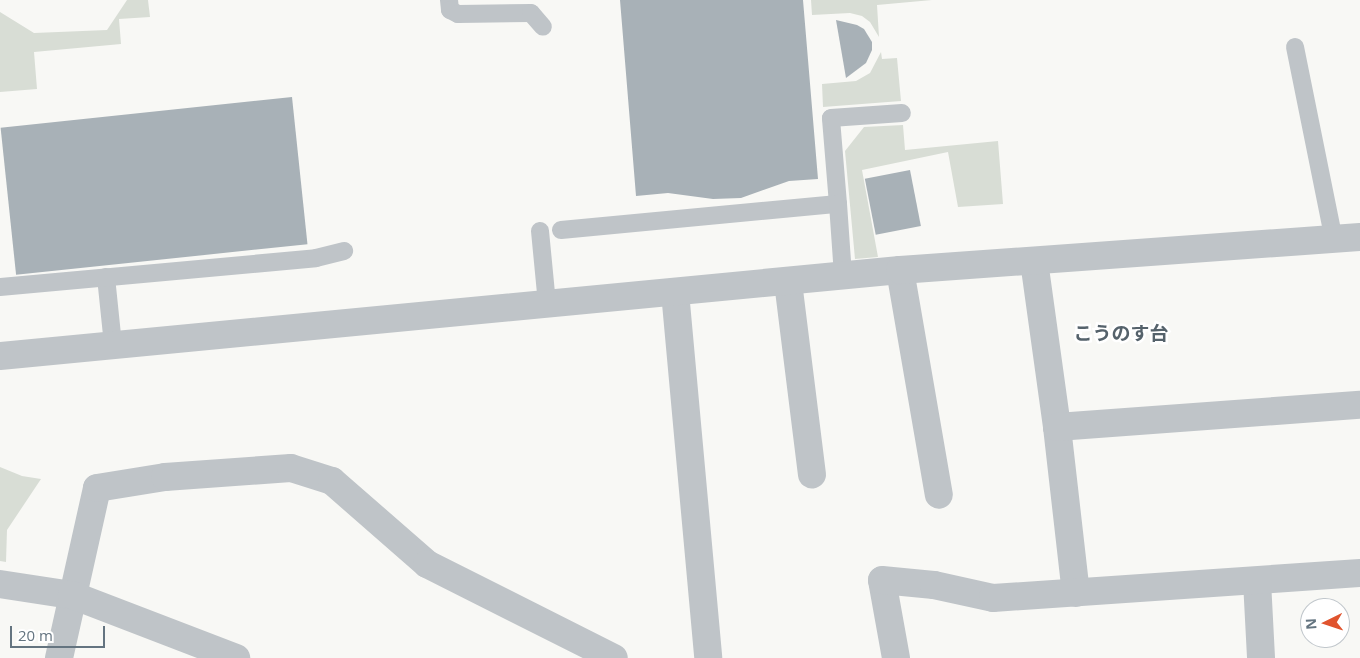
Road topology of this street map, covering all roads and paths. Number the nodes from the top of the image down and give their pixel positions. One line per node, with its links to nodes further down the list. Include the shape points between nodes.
1 (449, 0): 2 (lane, via 450,10 458,14 531,13)
2 (543, 27)
3 (1295, 47): 8 (lane)
4 (902, 113): 5 (lane, via 831,118)
5 (838, 204): 6 (lane); 12 (lane)
6 (561, 230)
7 (540, 232): 17 (lane)
8 (1347, 238): 10 (street)
9 (344, 251): 13 (lane, via 316,258)
10 (1034, 261): 11 (street); 21 (street)
11 (900, 270): 12 (street); 23 (street)
12 (843, 276): 14 (street)
13 (106, 277): 15 (lane); 18 (lane)
14 (788, 282): 16 (street); 22 (street)
15 (0, 287)
16 (675, 292): 17 (street); 32 (street)
17 (547, 304): 18 (street)
18 (113, 345): 19 (street)
19 (0, 356)
20 (1360, 405): 21 (street)
21 (1057, 427): 27 (street)
22 (812, 475)
23 (939, 495)
24 (1360, 573): 25 (street)
25 (1258, 581): 27 (street); 34 (street)
26 (0, 584): 28 (street)
27 (1076, 593): 33 (street, via 994,598 934,585 882,580)
28 (72, 595): 29 (street); 30 (street); 31 (street, via 97,488 165,477 291,468 332,482 427,564)
29 (59, 658)
30 (236, 658)
31 (614, 658)
32 (708, 658)
33 (896, 658)
34 (1261, 658)

